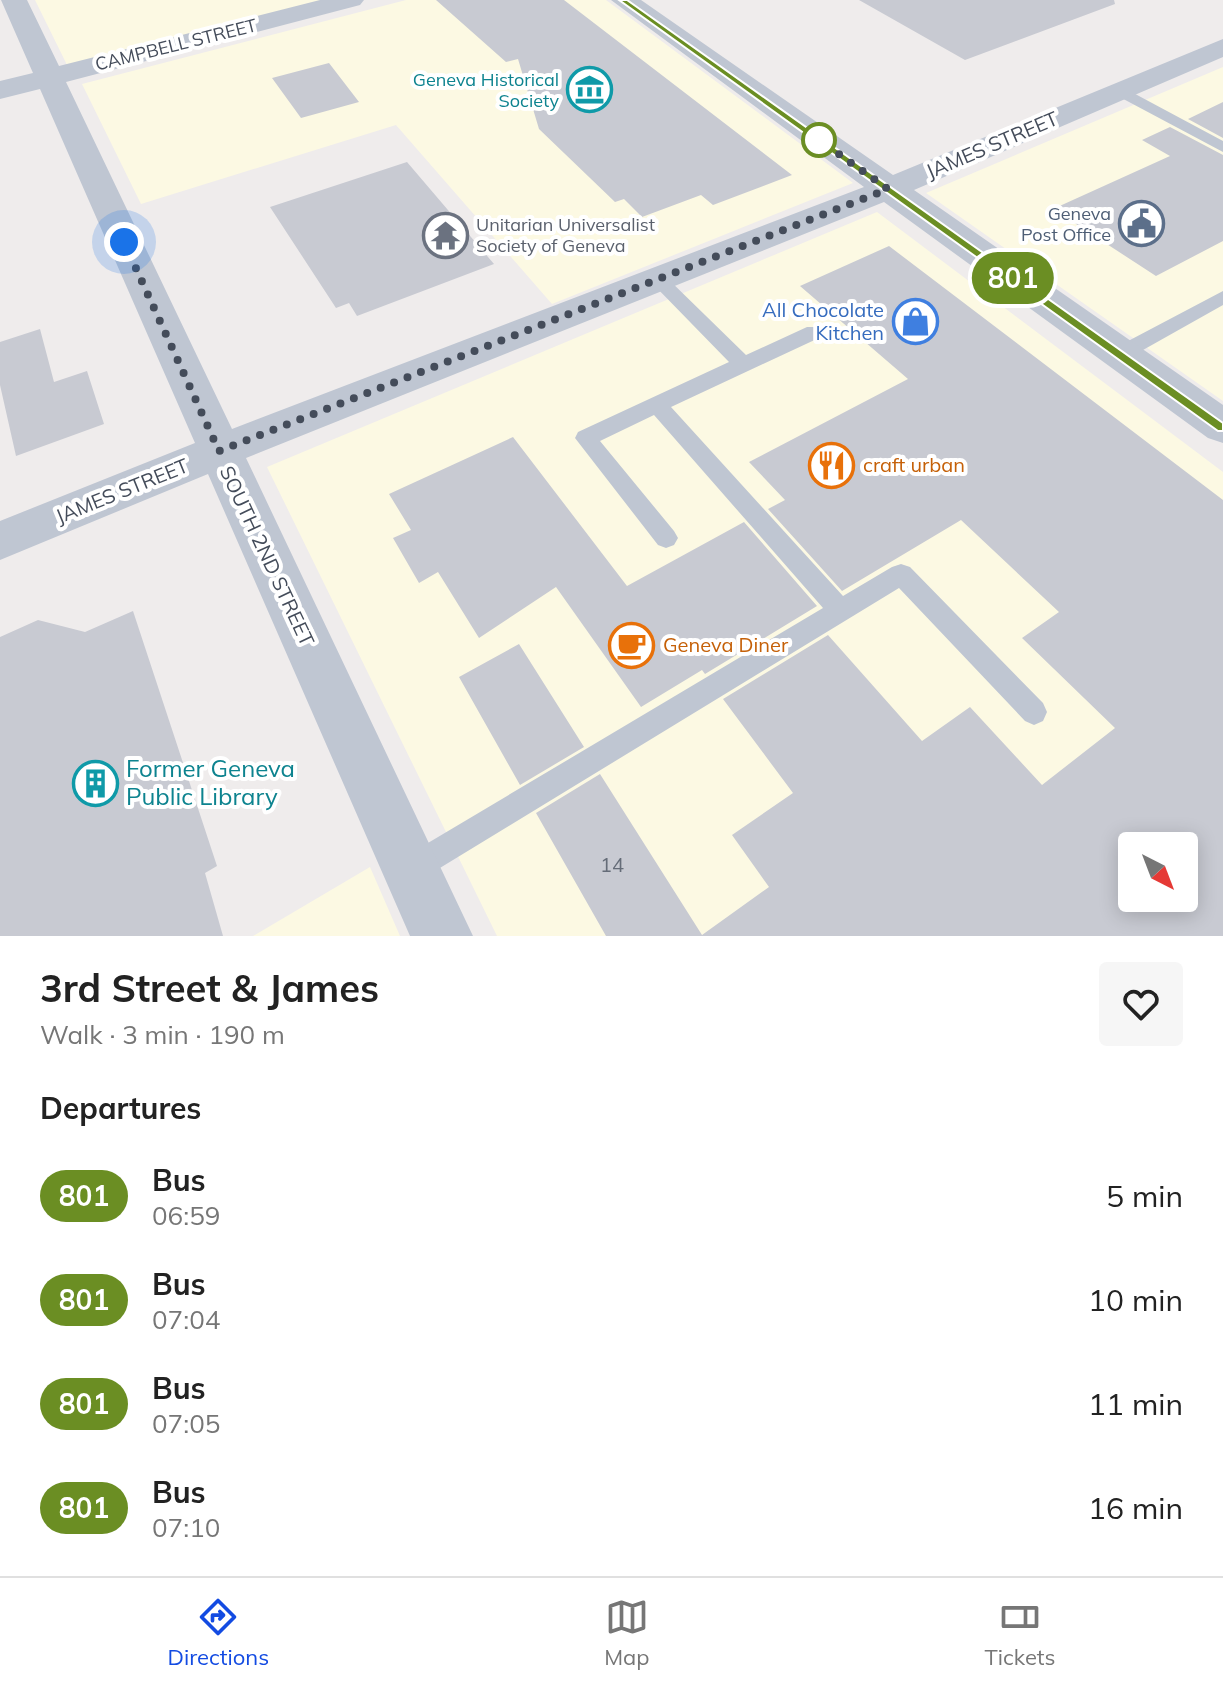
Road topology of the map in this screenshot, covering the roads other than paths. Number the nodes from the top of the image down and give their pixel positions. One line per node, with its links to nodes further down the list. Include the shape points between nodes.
1 (14, 0): 5 (street, SOUTH 2ND STREET)
2 (351, 0): 5 (street, CAMPBELL STREET)
3 (624, 0): 9 (street)
4 (1223, 47): 7 (street, JAMES STREET)
5 (51, 78): 6 (street, CAMPBELL STREET); 17 (street, SOUTH 2ND STREET)
6 (0, 90)
7 (1119, 91): 8 (lane); 9 (street, JAMES STREET)
8 (1223, 147)
9 (888, 189): 10 (street, JAMES STREET); 13 (street)
10 (658, 279): 14 (lane); 17 (street, JAMES STREET)
11 (1223, 297): 13 (lane)
12 (814, 332): 14 (lane)
13 (1120, 354): 16 (street)
14 (743, 364): 15 (lane)
15 (657, 405): 18 (lane, via 586,438); 20 (lane)
16 (1223, 427)
17 (219, 451): 19 (street, JAMES STREET); 22 (street, SOUTH 2ND STREET)
18 (666, 538)
19 (0, 541)
20 (841, 611): 21 (lane, via 901,574); 22 (lane)
21 (1034, 712)
22 (412, 870): 23 (street, SOUTH 2ND STREET)
23 (442, 936)

